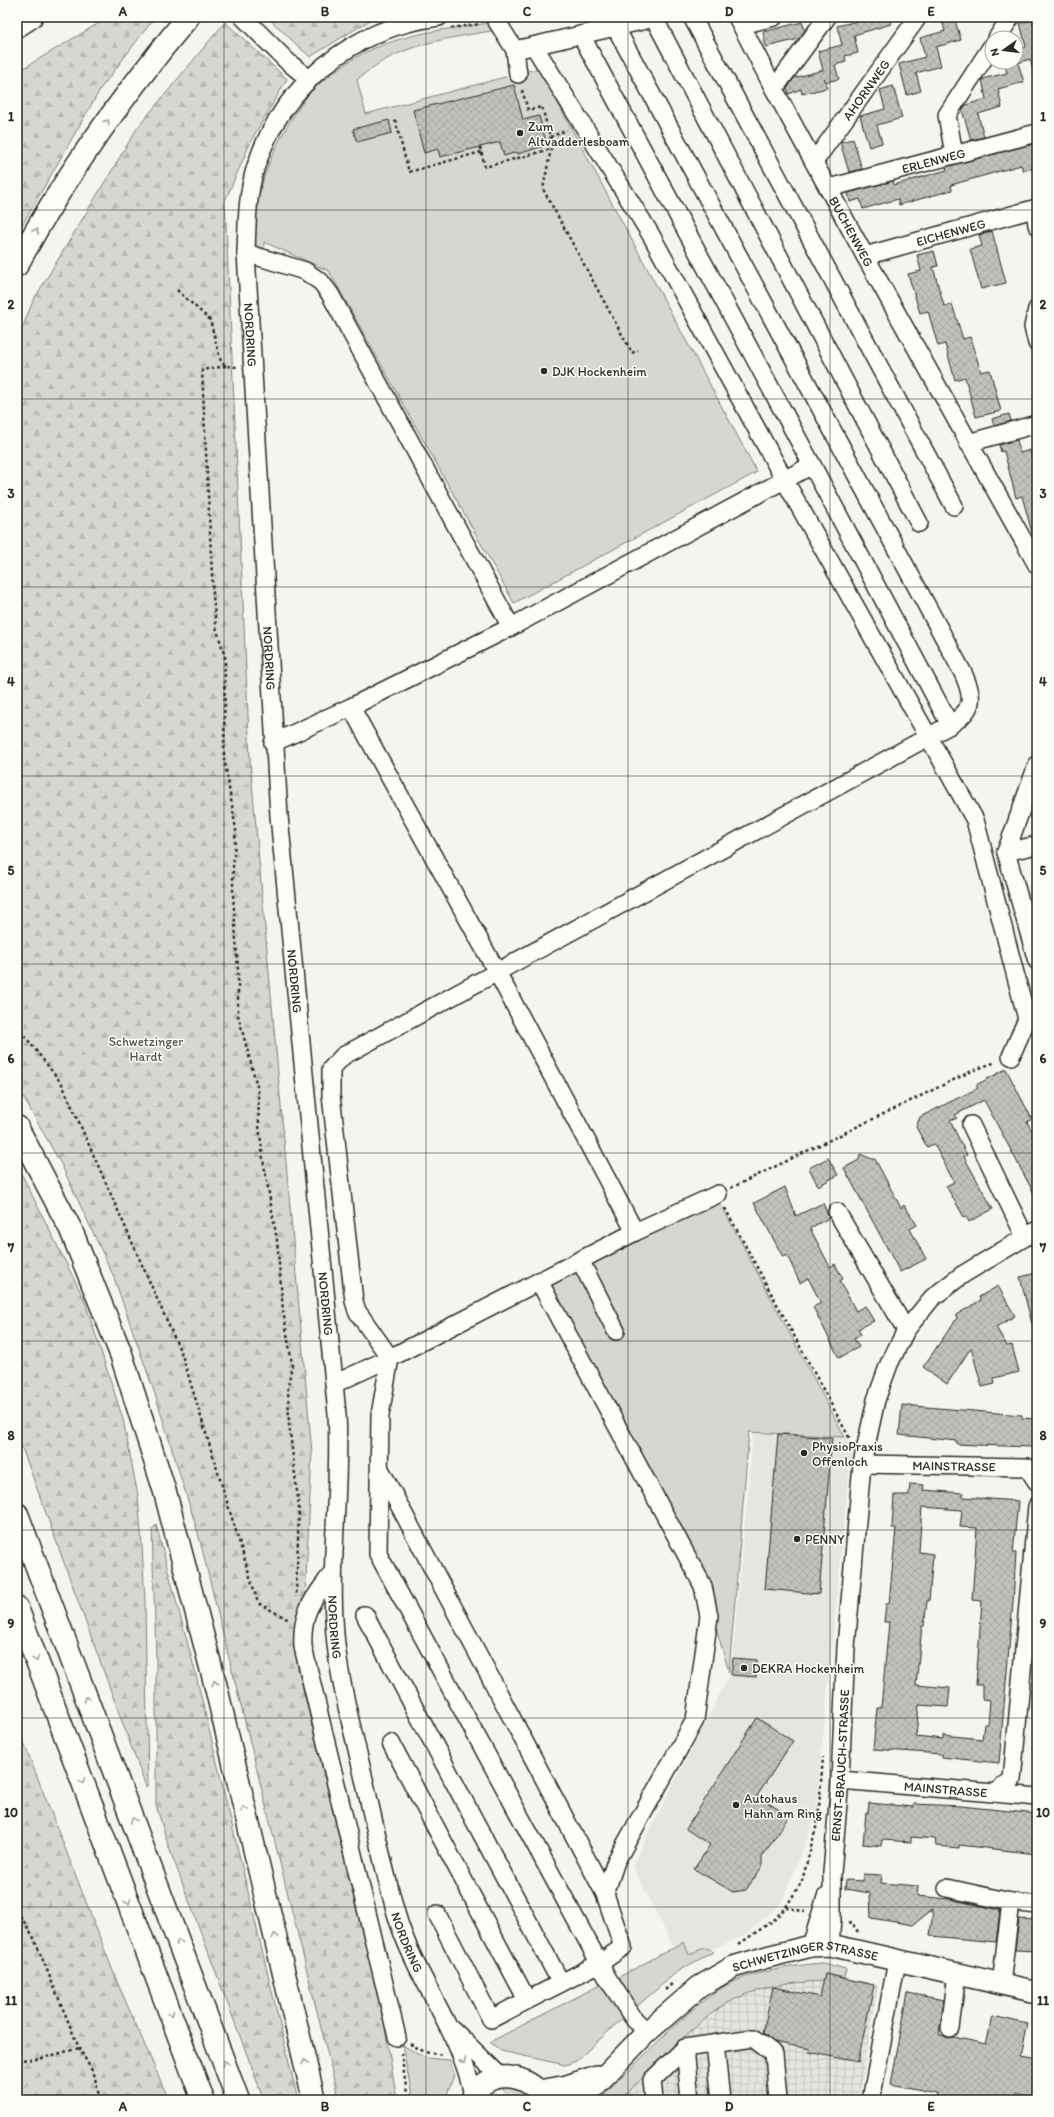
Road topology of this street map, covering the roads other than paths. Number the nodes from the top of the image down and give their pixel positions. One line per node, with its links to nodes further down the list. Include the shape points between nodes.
1 (30, 17): 14 (highway)
2 (188, 17): 30 (highway, one-way to 2, via 60,190 88,148 117,106)
3 (243, 17): 21 (street)
4 (657, 17): 12 (street); 38 (street)
5 (692, 17): 37 (street)
6 (774, 17): 11 (street)
7 (827, 17): 22 (street)
8 (918, 17): 25 (street, AHORNWEG)
9 (1011, 17): 15 (street)
10 (496, 19): 18 (street)
11 (739, 21): 22 (street, BUCHENWEG)
12 (613, 22): 16 (street); 42 (street, via 963,673 971,696 969,708)
13 (441, 23): 21 (street, NORDRING, via 411,23 368,37 331,60)
14 (17, 26)
15 (1002, 30)
16 (580, 35): 17 (street); 35 (street)
17 (534, 46): 18 (street); 36 (street, via 651,235)
18 (515, 50): 20 (street)
19 (984, 58): 24 (street, via 947,115)
20 (518, 74)
21 (309, 79): 28 (street, NORDRING, via 284,108 261,154 249,196)
22 (774, 89): 25 (street, BUCHENWEG)
23 (1037, 133): 24 (street, ERLENWEG)
24 (954, 154): 26 (street, ERLENWEG)
25 (814, 162): 26 (street, BUCHENWEG)
26 (829, 188): 29 (street, BUCHENWEG)
27 (1036, 214): 29 (street, EICHENWEG)
28 (246, 253): 40 (street, via 305,271 321,282 330,294); 44 (street, NORDRING)
29 (865, 256): 34 (street, BUCHENWEG)
30 (17, 265)
31 (1037, 309): 32 (street, via 1033,327)
32 (1037, 343)
33 (1037, 424): 34 (street)
34 (968, 443): 39 (street, BUCHENWEG)
35 (812, 465): 36 (street); 42 (street)
36 (784, 480): 40 (street); 43 (street)
37 (954, 506)
38 (920, 523)
39 (1037, 565)
40 (511, 627): 41 (street)
41 (351, 707): 44 (street); 50 (street)
42 (950, 725): 43 (street)
43 (927, 737): 50 (street); 51 (street, via 975,820 1027,1019)
44 (273, 743): 63 (street, NORDRING, via 292,968)
45 (1037, 765): 47 (street)
46 (1037, 845): 47 (street)
47 (1006, 852): 48 (street)
48 (1034, 938): 49 (street)
49 (1037, 961)
50 (497, 972): 56 (street); 62 (street, via 343,1056 331,1069 330,1088 354,1301)
51 (1011, 1056)
52 (971, 1125): 57 (street, ERNST-BRAUCH-STRASSE)
53 (17, 1127): 102 (highway, one-way to 53, via 215,1683 165,1492 121,1354 71,1230)
54 (718, 1194): 56 (street)
55 (837, 1212): 60 (street)
56 (635, 1232): 58 (street)
57 (1031, 1234): 60 (street, ERNST-BRAUCH-STRASSE, via 962,1275 932,1298)
58 (580, 1260): 59 (street); 61 (street)
59 (539, 1282): 62 (street); 78 (street, via 703,1586 709,1616 695,1720 616,1861)
60 (906, 1330): 64 (street, ERNST-BRAUCH-STRASSE, via 889,1364 876,1400)
61 (616, 1331)
62 (390, 1358): 63 (street); 66 (street, via 380,1415)
63 (334, 1384): 70 (street, NORDRING, via 339,1462)
64 (862, 1464): 65 (street, MAINSTRASSE); 74 (street, ERNST-BRAUCH-STRASSE, via 846,1646)
65 (1032, 1467): 67 (street, MAINSTRASSE)
66 (379, 1468): 78 (street); 84 (street, via 378,1554)
67 (1037, 1482)
68 (1037, 1506): 75 (street, MAINSTRASSE, via 1012,1780)
69 (17, 1514): 101 (highway, one-way to 69)
70 (334, 1572): 90 (street, NORDRING, via 335,1639 342,1682 397,1915 416,1966); 93 (street, via 310,1603 302,1627 303,1647)
71 (19, 1615): 100 (highway, one-way to 100)
72 (365, 1615): 86 (street)
73 (391, 1743): 89 (street)
74 (840, 1780): 75 (street, MAINSTRASSE); 82 (street, ERNST-BRAUCH-STRASSE, via 832,1873 832,1919)
75 (994, 1793): 76 (street)
76 (1037, 1797)
77 (947, 1888): 79 (street)
78 (605, 1894): 84 (street, via 623,1947)
79 (1011, 1902): 80 (street); 87 (street)
80 (1037, 1905)
81 (437, 1914): 89 (street, via 490,2019)
82 (820, 1945): 83 (main road, SCHWETZINGER STRASSE); 92 (main road, SCHWETZINGER STRASSE, via 733,1967 699,1987)
83 (897, 1961): 85 (main road, SCHWETZINGER STRASSE); 108 (street)
84 (600, 1963): 86 (street); 92 (street, via 634,2019)
85 (957, 1974): 87 (main road, SCHWETZINGER STRASSE); 91 (street)
86 (561, 1983): 89 (street)
87 (1001, 1984): 88 (main road, SCHWETZINGER STRASSE)
88 (1037, 1992)
89 (527, 2000)
90 (450, 2028): 97 (street, NORDRING); 99 (street, NORDRING, one-way to 99, via 470,2078)
91 (950, 2028)
92 (648, 2032): 96 (main road, SCHWETZINGER STRASSE)
93 (397, 2037)
94 (715, 2044): 95 (street); 106 (street); 107 (street, via 753,2038 774,2054)
95 (685, 2048): 104 (street, via 652,2080); 105 (street)
96 (608, 2071): 98 (main road); 103 (main road, SCHWETZINGER STRASSE, via 590,2092)
97 (501, 2077): 98 (main road, via 522,2079); 99 (main road, via 486,2083)
98 (543, 2095)
99 (472, 2097)
100 (203, 2100)
101 (238, 2100)
102 (314, 2100)
103 (574, 2100)
104 (654, 2100)
105 (690, 2100)
106 (721, 2100)
107 (778, 2100)
108 (872, 2100)

